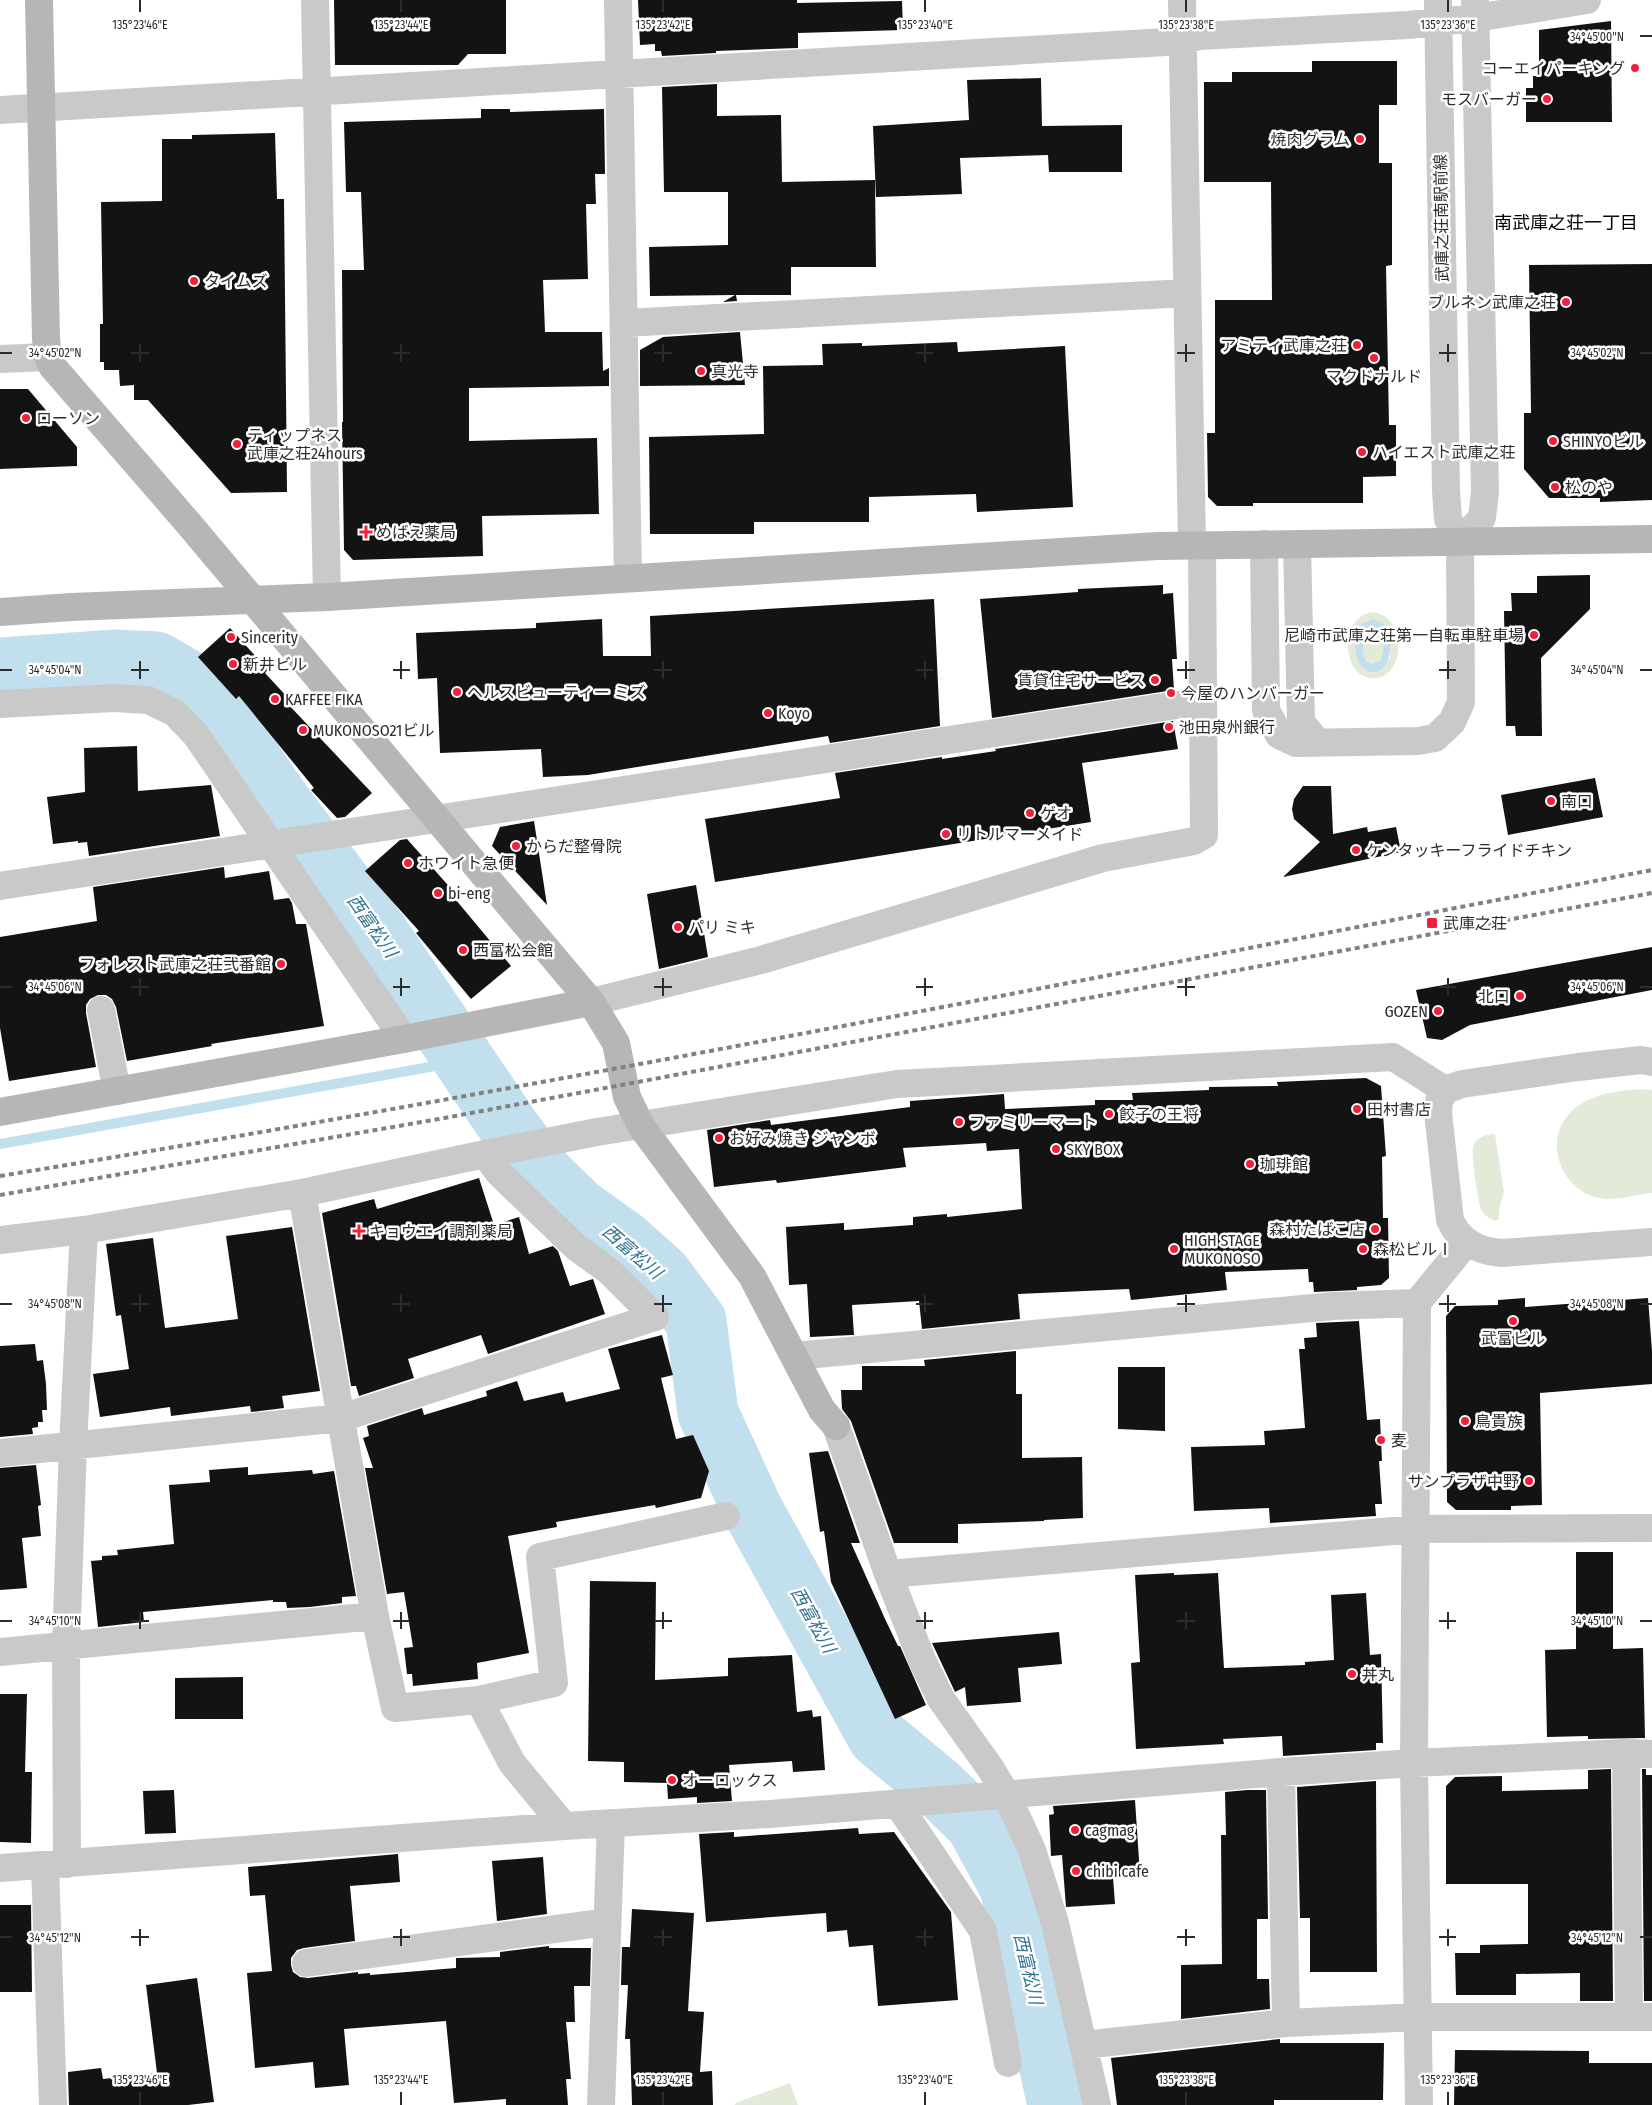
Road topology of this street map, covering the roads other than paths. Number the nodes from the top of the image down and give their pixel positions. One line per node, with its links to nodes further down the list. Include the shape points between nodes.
1 (38, 0): 11 (street)
2 (315, 0): 10 (street)
3 (618, 0): 9 (street)
4 (1182, 0): 8 (street)
5 (1587, 0): 6 (street)
6 (1475, 9): 7 (street); 18 (street, via 1485,492 1482,518)
7 (1438, 10): 8 (street, via 1408,25 1199,36); 18 (street, 武庫之荘南駅前線, via 1446,491 1448,519)
8 (1183, 41): 9 (street); 13 (street)
9 (620, 75): 10 (street); 14 (street)
10 (316, 91): 11 (street); 23 (street)
11 (42, 108): 12 (street); 15 (street)
12 (0, 110)
13 (1187, 293): 14 (street); 21 (street)
14 (624, 323): 22 (street)
15 (48, 357): 16 (street); 24 (street)
16 (0, 360)
17 (1652, 539): 18 (street)
18 (1460, 542): 20 (street); 28 (street, via 1461,702 1452,722 1435,738 1418,741)
19 (1264, 544): 20 (street); 21 (street); 28 (street, via 1266,710 1279,735 1296,744)
20 (1297, 544): 28 (street, via 1301,722)
21 (1197, 545): 22 (street); 26 (street)
22 (628, 578): 23 (street)
23 (327, 598): 24 (street)
24 (253, 600): 25 (street); 29 (street)
25 (0, 612)
26 (1203, 701): 29 (street); 32 (street, via 1204,835 1194,841 1103,858 761,960)
27 (0, 704): 30 (street, via 114,698 148,700 175,713)
28 (1318, 744)
29 (438, 820): 30 (street); 32 (street)
30 (283, 842): 31 (street); 34 (street)
31 (0, 886)
32 (592, 1002): 34 (street); 39 (street, via 616,1044 627,1097)
33 (101, 1010): 37 (street)
34 (415, 1037): 37 (street)
35 (1648, 1060): 36 (street, via 1481,1081)
36 (1445, 1090): 39 (street, via 1393,1057 896,1084); 44 (street, via 1439,1100 1438,1113 1447,1203 1455,1232)
37 (117, 1091): 38 (street)
38 (0, 1112)
39 (641, 1126): 40 (street); 47 (street, via 746,1268)
40 (493, 1152): 41 (street); 48 (street, via 500,1174 570,1241 609,1271 655,1317)
41 (302, 1193): 42 (street); 48 (street)
42 (84, 1230): 43 (street); 49 (street)
43 (0, 1240)
44 (1466, 1242): 45 (street, via 1488,1252 1501,1253); 46 (street)
45 (1652, 1242)
46 (1417, 1303): 47 (street, via 1334,1306); 53 (street)
47 (795, 1356): 54 (street, via 822,1410 836,1426)
48 (341, 1418): 49 (street); 55 (street)
49 (73, 1446): 50 (street); 56 (street)
50 (0, 1453)
51 (726, 1516): 58 (street, via 540,1557 554,1683)
52 (1652, 1528): 53 (street)
53 (1417, 1529): 54 (street); 60 (street)
54 (888, 1574): 62 (street, via 941,1700)
55 (375, 1616): 56 (street); 58 (street, via 395,1708)
56 (66, 1646): 57 (street); 66 (street)
57 (0, 1652)
58 (480, 1700): 65 (street, via 512,1763)
59 (1639, 1753): 60 (street); 71 (street)
60 (1414, 1763): 61 (street); 70 (street)
61 (1281, 1772): 62 (street); 72 (street)
62 (1006, 1794): 63 (street); 73 (street, via 1025,1832 1044,1885)
63 (898, 1803): 64 (street); 74 (street, via 983,1931)
64 (611, 1823): 65 (street); 68 (street)
65 (564, 1826): 66 (street)
66 (56, 1864): 67 (street); 75 (street)
67 (0, 1868)
68 (608, 1922): 69 (street); 76 (street)
69 (306, 1963)
70 (1419, 2017): 71 (street); 72 (street); 78 (street)
71 (1640, 2017)
72 (1286, 2023): 73 (street)
73 (1084, 2045): 77 (street)
74 (1008, 2063)
75 (53, 2105)
76 (601, 2105)
77 (1097, 2105)
78 (1419, 2105)

